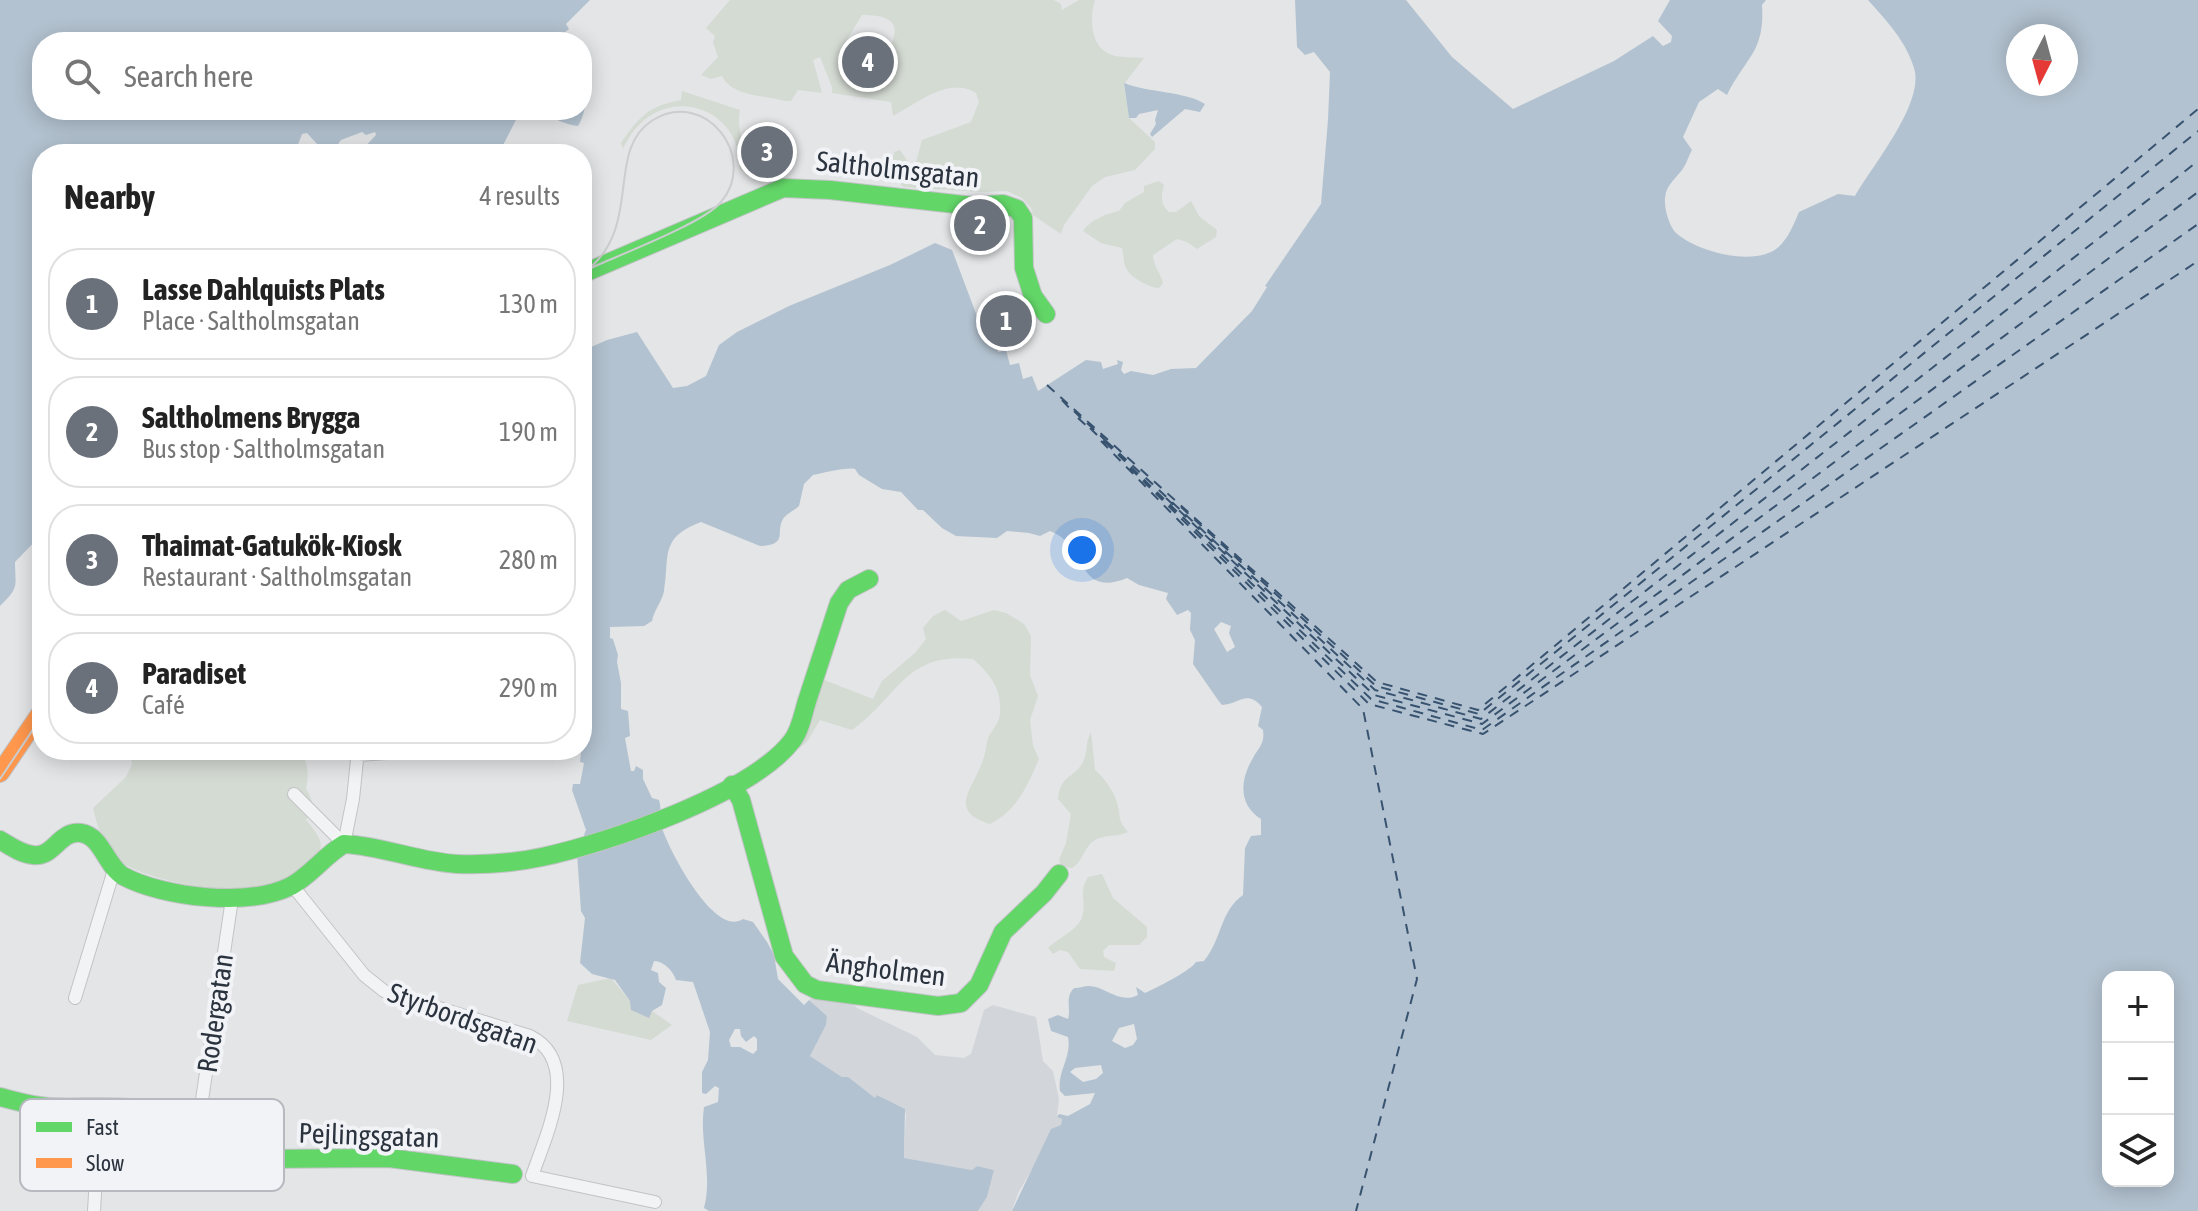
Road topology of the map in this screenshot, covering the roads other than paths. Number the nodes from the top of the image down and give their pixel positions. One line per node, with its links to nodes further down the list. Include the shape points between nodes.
1 (592, 270): 2 (street, Saltholmsgatan, via 783,188 942,204 1003,204 1023,218 1024,268)
2 (1046, 314)
3 (869, 579): 7 (street, via 848,590 839,603 795,738)
4 (32, 726): 6 (street)
5 (357, 760): 10 (street)
6 (0, 773)
7 (732, 785): 10 (street, via 680,812 553,855 464,865); 12 (street, Ängholmen, via 741,800 784,956 805,984 817,990 938,1006 961,1003 979,985 1003,932)
8 (294, 794): 10 (street)
9 (0, 840): 11 (street, via 38,857 70,834 84,834 97,843)
10 (344, 844): 13 (street)
11 (114, 870): 14 (street, via 139,882); 15 (street)
12 (1059, 874)
13 (292, 885): 14 (street); 22 (street, Styrbordsgatan, via 364,975 384,991 530,1036 550,1050 557,1067 555,1109 532,1176)
14 (232, 899): 17 (street, Rodergatan)
15 (75, 998)
16 (0, 1097): 18 (street, Pejlingsgatan)
17 (202, 1099)
18 (20, 1102)
19 (284, 1159): 20 (street, Pejlingsgatan, via 389,1158)
20 (513, 1174)
21 (95, 1191): 23 (street)
22 (655, 1202)
23 (94, 1211)

